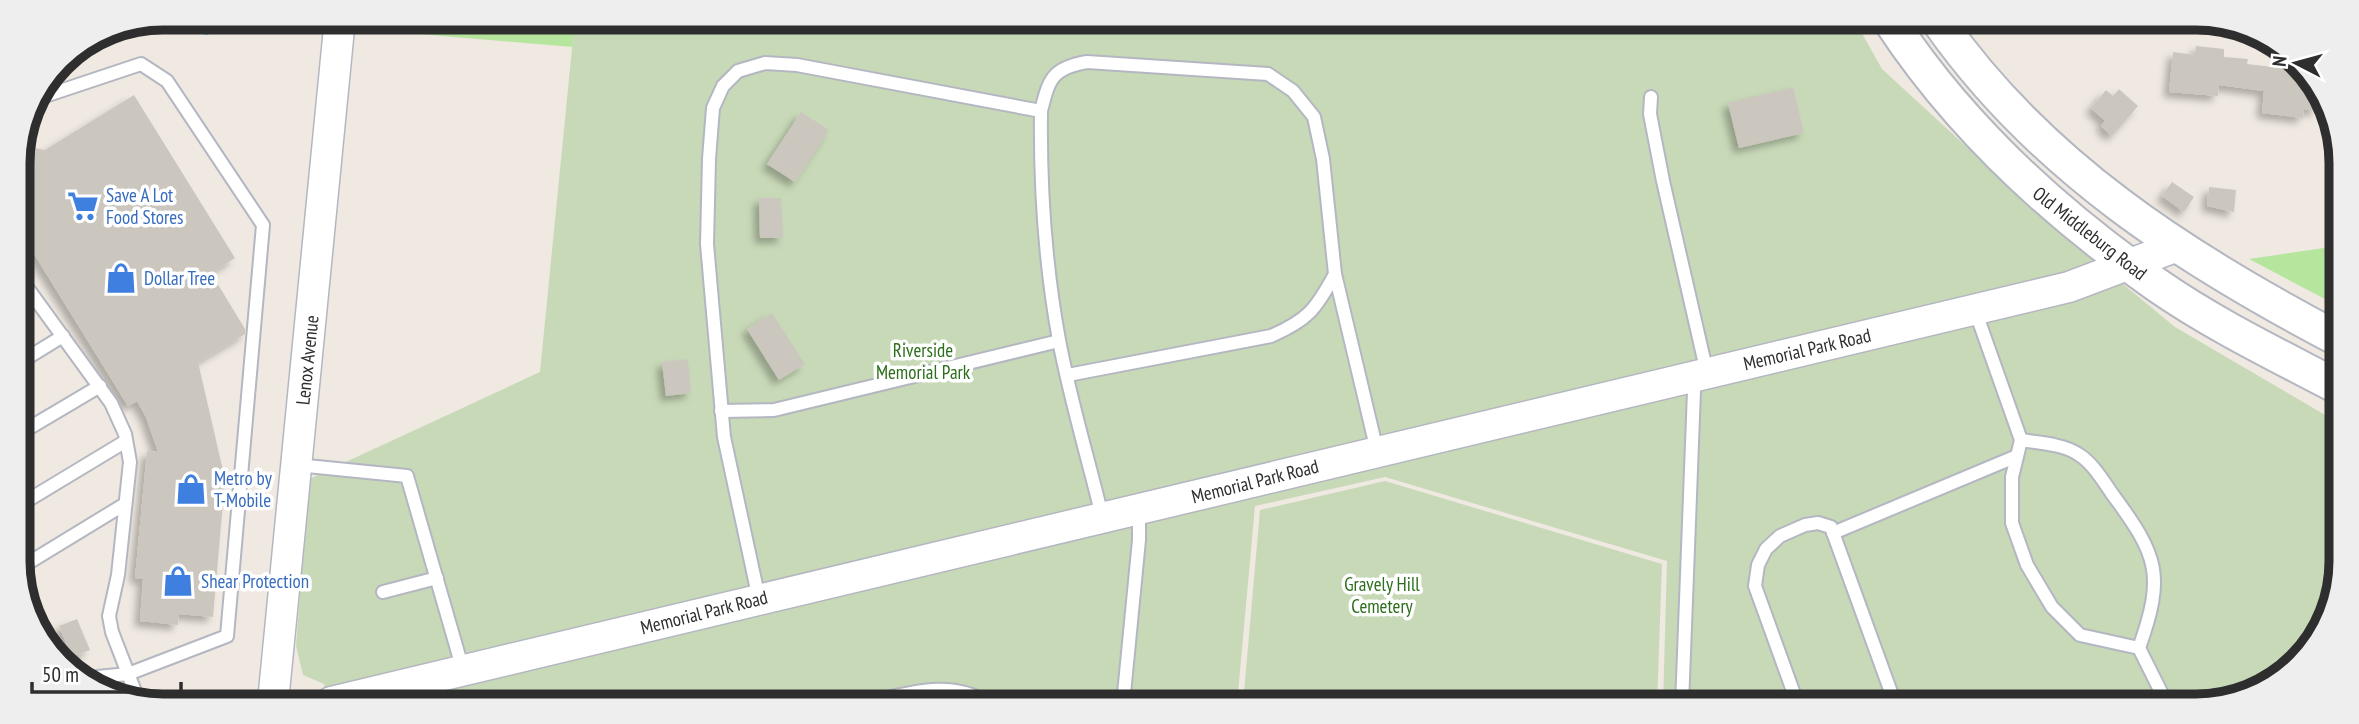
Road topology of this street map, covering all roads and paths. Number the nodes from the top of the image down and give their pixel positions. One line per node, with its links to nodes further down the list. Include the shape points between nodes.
1 (339, 30): 26 (street, Lenox Avenue)
2 (1896, 30): 8 (main road, Old Middleburg Road, via 1924,71 2043,199)
3 (1946, 30): 7 (main road, Old Middleburg Road, via 2020,118 2067,165)
4 (49, 95): 38 (lane, via 141,64 167,82 263,225 226,636)
5 (1651, 97): 17 (lane, via 1650,114)
6 (1041, 111): 9 (lane, via 1052,76 1066,65 1268,74 1293,91 1314,117); 14 (lane, via 1040,173); 20 (lane, via 797,65 765,63 738,71 723,86 713,108 709,159 707,244)
7 (2175, 247): 8 (street, Memorial Park Road); 12 (main road, Old Middleburg Road)
8 (2129, 263): 11 (street, Memorial Park Road, via 2069,287); 18 (main road, Old Middleburg Road, via 2158,286)
9 (1335, 274): 16 (lane, via 1301,324 1271,336); 24 (lane)
10 (30, 300): 13 (lane)
11 (1975, 310): 17 (street, Memorial Park Road); 22 (lane)
12 (2329, 334)
13 (63, 336): 15 (lane); 19 (lane)
14 (1059, 341): 16 (lane); 20 (lane, via 774,410)
15 (30, 356)
16 (1068, 375): 30 (lane)
17 (1699, 375): 24 (street, Memorial Park Road); 46 (lane, via 1694,391)
18 (2329, 382)
19 (100, 386): 21 (lane); 23 (lane)
20 (721, 411): 35 (lane)
21 (30, 427)
22 (2021, 440): 25 (lane); 36 (lane, via 2078,454 2094,468 2138,529 2149,551 2154,604)
23 (126, 441): 27 (lane); 28 (lane, via 130,462)
24 (1377, 451): 29 (street, Memorial Park Road)
25 (2017, 456): 31 (lane); 36 (lane, via 2012,523 2027,565 2052,607 2080,635)
26 (296, 465): 33 (lane, via 407,476); 41 (street, Lenox Avenue)
27 (30, 499)
28 (125, 504): 32 (lane); 38 (lane, via 109,616)
29 (1133, 509): 30 (street, Memorial Park Road); 45 (lane, via 1139,540)
30 (1102, 516): 35 (street, Memorial Park Road)
31 (1833, 533): 47 (lane, via 1831,527 1805,524 1780,536 1758,565 1755,586); 48 (lane)
32 (30, 562)
33 (437, 578): 34 (lane); 37 (lane)
34 (383, 592)
35 (759, 599): 37 (street, Memorial Park Road)
36 (2139, 648): 49 (lane)
37 (463, 670): 42 (street, Memorial Park Road)
38 (128, 674): 39 (lane); 40 (lane)
39 (98, 677)
40 (135, 691)
41 (274, 694)
42 (364, 694)
43 (905, 694): 44 (lane, via 926,689)
44 (960, 694)
45 (1124, 694)
46 (1682, 694)
47 (1794, 694)
48 (1892, 694)
49 (2162, 694)

